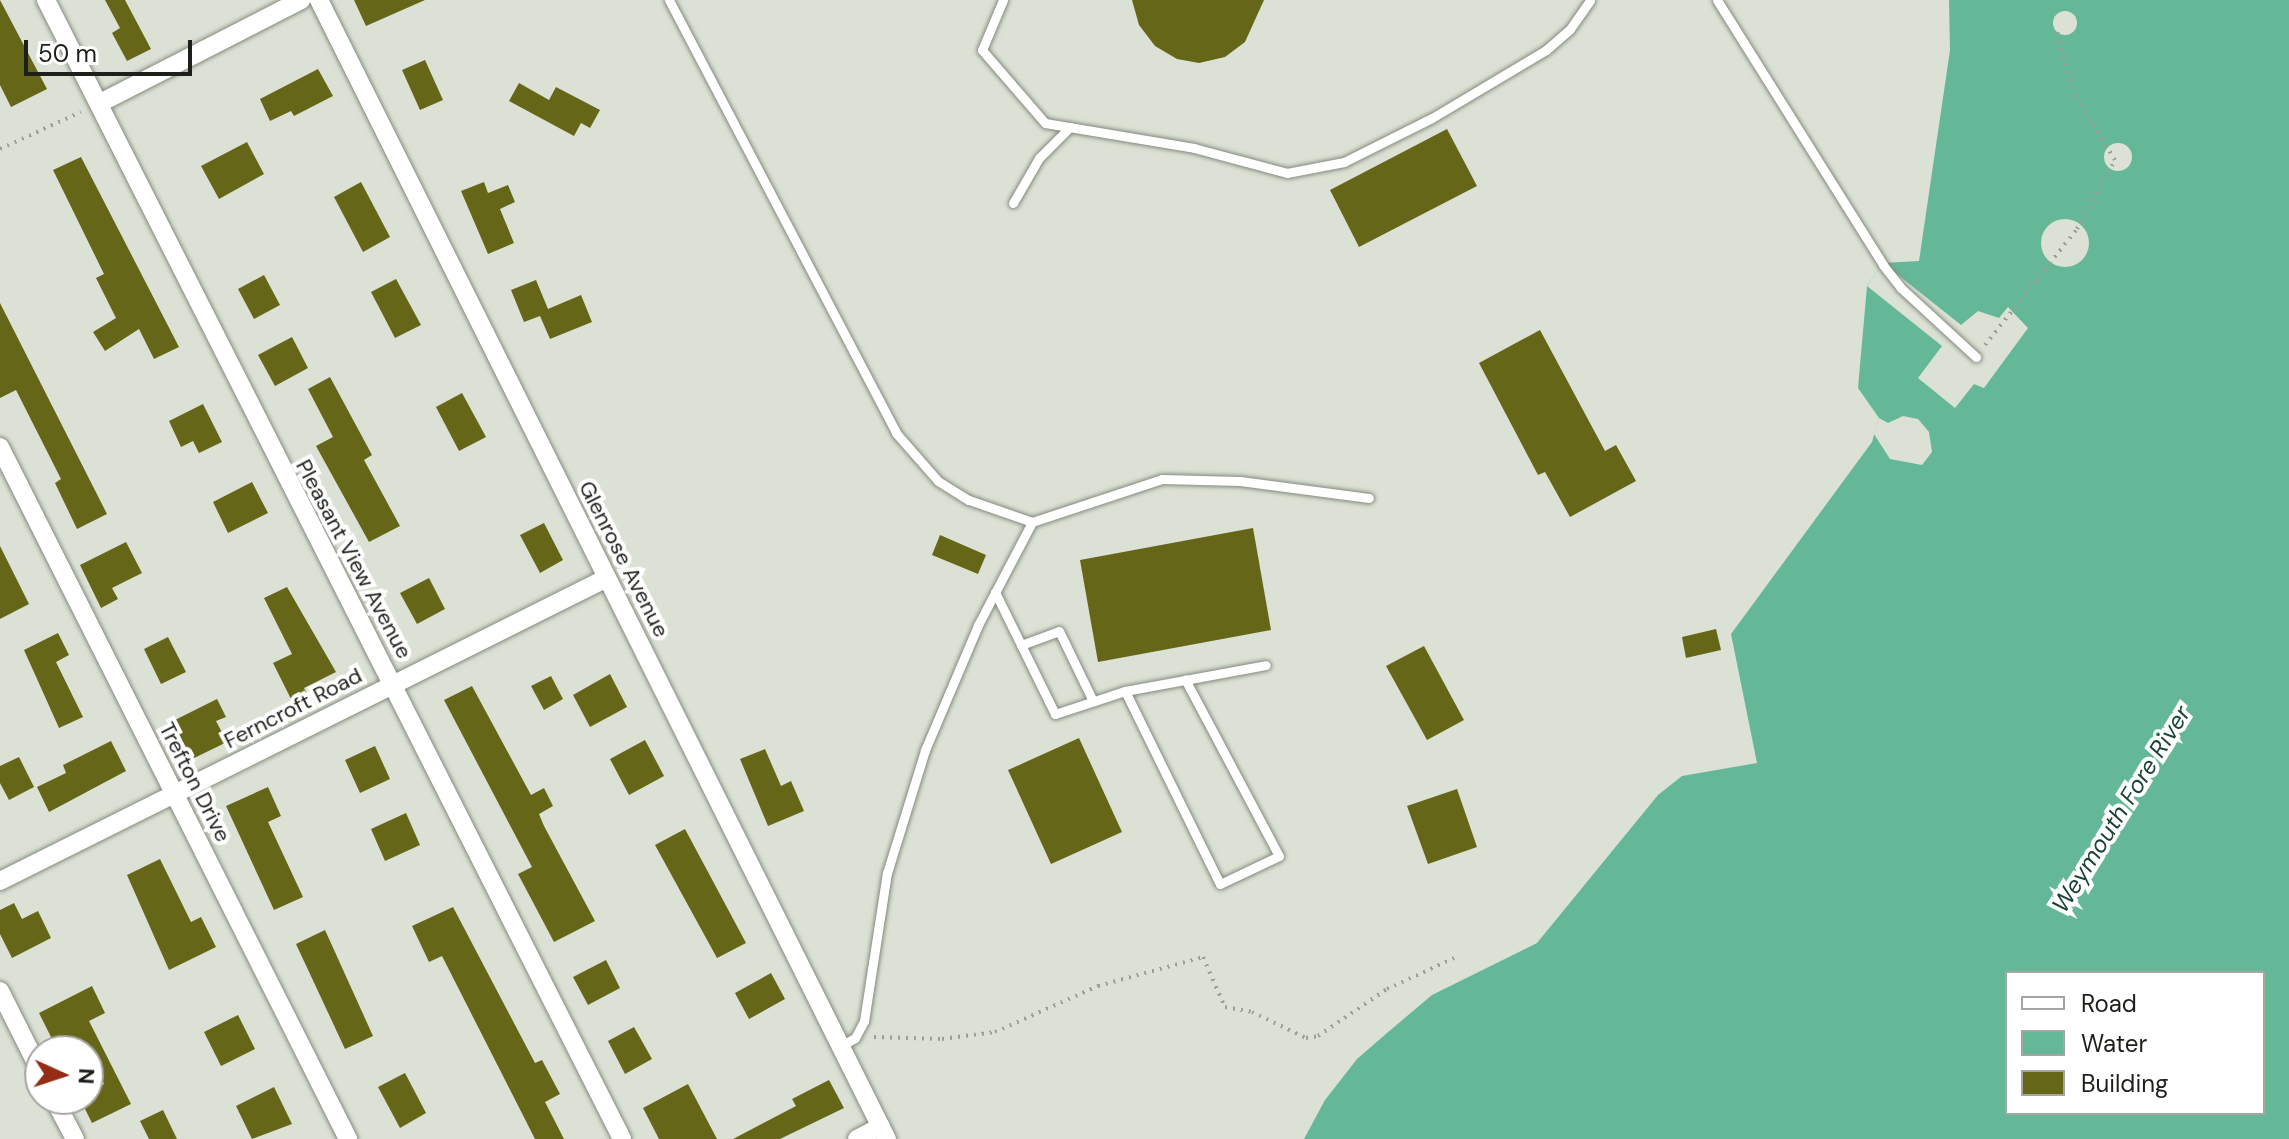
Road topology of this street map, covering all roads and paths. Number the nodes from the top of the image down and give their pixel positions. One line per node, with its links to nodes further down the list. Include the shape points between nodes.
1 (46, 0): 9 (street, Pleasant View Avenue)
2 (301, 0): 9 (street)
3 (319, 0): 17 (street, Glenrose Avenue)
4 (669, 0): 16 (lane, via 896,433 938,481 969,500)
5 (1003, 0): 10 (lane, via 982,50 1045,123)
6 (1590, 0): 10 (lane, via 1570,29 1546,50 1432,118 1344,162 1287,173 1194,148)
7 (1717, 0): 13 (lane, via 1883,265)
8 (2056, 28): 13 (path, via 2075,96 2115,160 2077,229)
9 (100, 103): 11 (path); 22 (street, Pleasant View Avenue, via 253,417)
10 (1070, 127): 12 (lane, via 1039,158)
11 (0, 149)
12 (1013, 203)
13 (1976, 357)
14 (0, 447): 25 (street, Trefton Drive)
15 (1369, 498): 16 (lane, via 1240,481 1162,479)
16 (1032, 522): 18 (lane)
17 (607, 578): 22 (street, Ferncroft Road); 30 (street, Glenrose Avenue)
18 (995, 592): 19 (lane); 30 (lane, via 925,750 887,873 864,1021 855,1038)
19 (1021, 645): 24 (lane, via 1055,714); 24 (lane, via 1059,631)
20 (1266, 665): 21 (lane)
21 (1185, 679): 23 (lane); 23 (lane, via 1279,856 1220,884)
22 (393, 685): 25 (street, Ferncroft Road); 35 (street, Pleasant View Avenue)
23 (1125, 691): 24 (lane)
24 (1093, 701)
25 (174, 794): 26 (street, Ferncroft Road); 34 (street, Trefton Drive)
26 (0, 881)
27 (1454, 958): 30 (path, via 1387,989 1318,1036 1306,1038 1252,1012 1225,1007 1203,957 1098,986 995,1032 942,1039 882,1035)
28 (0, 991): 29 (street)
29 (24, 1039)
30 (841, 1046): 32 (street, Glenrose Avenue)
31 (62, 1115): 33 (street)
32 (884, 1133): 36 (street)
33 (75, 1139)
34 (348, 1139)
35 (622, 1139)
36 (857, 1139)

